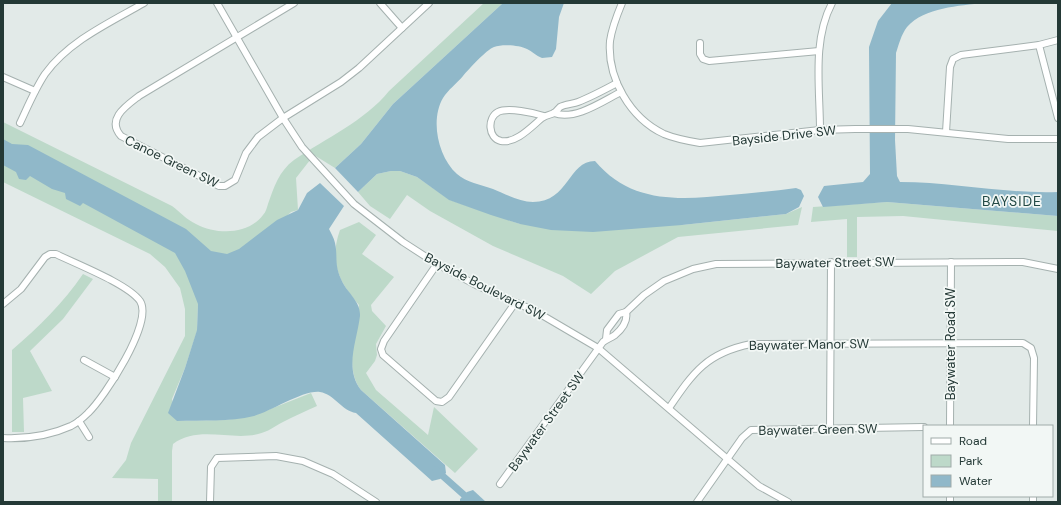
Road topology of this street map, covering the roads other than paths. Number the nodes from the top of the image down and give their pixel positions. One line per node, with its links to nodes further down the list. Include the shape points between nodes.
1 (144, 3): 16 (street, via 73,46 46,73)
2 (217, 3): 9 (street, Bayside Boulevard SW)
3 (294, 3): 9 (street)
4 (380, 3): 8 (street)
5 (429, 3): 8 (street)
6 (622, 3): 15 (street, Bayside Drive SW, via 610,42 612,68)
7 (832, 3): 13 (street, via 823,24)
8 (402, 28): 20 (street, via 341,82)
9 (237, 38): 20 (street, Bayside Boulevard SW); 20 (street, Canoe Green SW, via 128,105 118,114 117,132 219,186 225,186 235,180 246,153 258,137)
10 (1058, 40): 12 (street)
11 (700, 43): 13 (street, via 700,54 703,59 709,61)
12 (1038, 45): 21 (street); 24 (street, via 961,55 953,59 950,67)
13 (819, 51): 23 (street)
14 (3, 77): 16 (street)
15 (617, 83): 17 (street, Bayside Drive SW); 18 (street, via 578,102 560,107)
16 (34, 91): 22 (street)
17 (621, 92): 18 (street, via 578,112 562,116); 23 (street, Bayside Drive SW, via 632,109 647,122 664,133 682,140 700,143)
18 (554, 113): 19 (street)
19 (544, 116): 19 (street, via 509,110 498,112 492,118 490,127 493,135 500,141 508,142)
20 (283, 118): 28 (street, Bayside Boulevard SW, via 302,147 354,204 403,242)
21 (1058, 118)
22 (20, 123)
23 (820, 130): 24 (street, Bayside Drive SW, via 908,129)
24 (946, 132): 25 (street, Bayside Drive SW, via 1008,139)
25 (1058, 139)
26 (831, 262): 27 (street, Baywater Street SW); 32 (street, Baywater Street SW, via 716,264 693,269 664,281); 34 (street)
27 (951, 262): 29 (street, Baywater Street SW, via 1023,262); 35 (street, Baywater Road SW)
28 (437, 264): 30 (street, Bayside Boulevard SW); 30 (street, via 381,349 383,355 436,401 442,402 449,397)
29 (1058, 269)
30 (515, 303): 36 (street, Bayside Boulevard SW, via 556,322)
31 (3, 304): 38 (street, via 21,289 50,254 56,254 129,291 141,302 142,320 138,334)
32 (626, 312): 33 (street, Baywater Street SW, via 615,318 607,330); 33 (street, Baywater Street SW, via 624,325 614,337)
33 (606, 339): 36 (street, Baywater Street SW)
34 (831, 342): 35 (street, Baywater Manor SW); 39 (street, Baywater Manor SW, via 751,344 728,350 705,362); 44 (street)
35 (950, 344): 41 (street, Baywater Road SW); 42 (street, Baywater Manor SW, via 1023,343 1030,347 1034,358)
36 (598, 348): 39 (street, Bayside Boulevard SW); 48 (street, Baywater Street SW)
37 (84, 360): 38 (street)
38 (115, 377): 40 (street, via 88,414)
39 (668, 408): 47 (street, Bayside Boulevard SW)
40 (79, 421): 45 (street); 46 (street, via 71,426 31,438)
41 (950, 425)
42 (1033, 425)
43 (923, 427): 44 (street, Baywater Green SW)
44 (830, 428): 47 (street, Baywater Green SW, via 751,430 742,438)
45 (89, 437)
46 (3, 438)
47 (727, 460): 51 (street, Baywater Green SW); 52 (street, Bayside Boulevard SW, via 759,486)
48 (500, 484)
49 (210, 502): 50 (street, via 211,467 217,458 276,456 303,461 333,474)
50 (376, 502)
51 (697, 502)
52 (788, 502)

